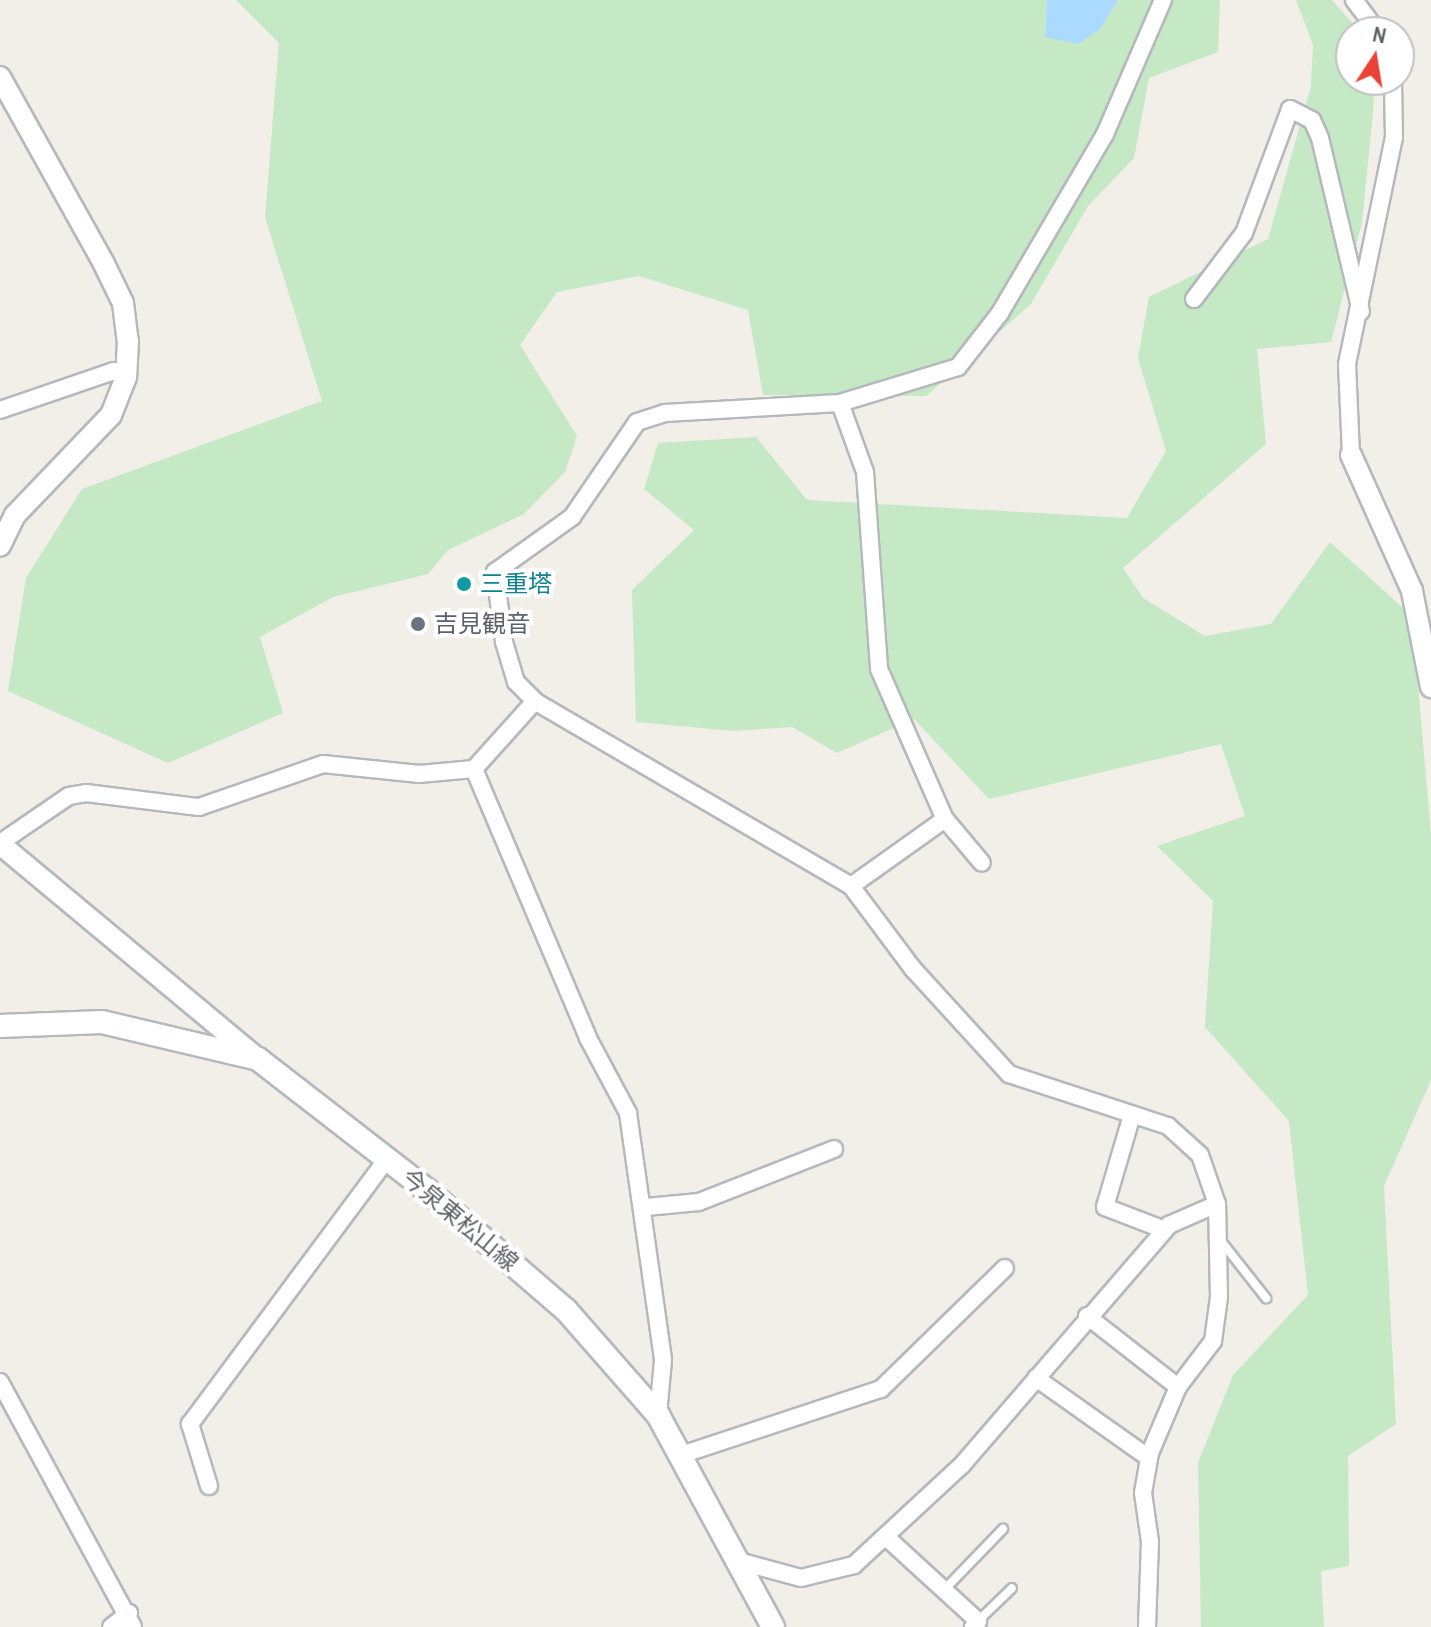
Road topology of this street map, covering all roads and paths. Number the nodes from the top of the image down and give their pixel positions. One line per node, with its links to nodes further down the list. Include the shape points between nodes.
1 (1163, 0): 7 (street, via 1105,134 974,351 939,378)
2 (0, 77): 6 (street, via 123,303)
3 (1393, 96): 5 (street, via 1394,138)
4 (1194, 299): 5 (street, via 1244,233 1290,109 1312,120 1320,138)
5 (1361, 311): 9 (street, via 1347,364)
6 (126, 377): 8 (street, via 114,371); 10 (street, via 111,415 15,515)
7 (840, 403): 12 (street, via 665,413 623,434 572,517 495,572 504,642 516,682); 14 (street, via 865,472 879,669)
8 (0, 410)
9 (1351, 455): 11 (street, via 1412,591)
10 (0, 546)
11 (1431, 687)
12 (535, 701): 13 (street); 17 (street)
13 (474, 769): 15 (street, via 419,774 323,764 199,807 86,793 69,796); 24 (street, via 588,1038 628,1113)
14 (945, 819): 16 (street); 17 (street)
15 (0, 843): 19 (street)
16 (982, 863)
17 (851, 886): 20 (street, via 913,969 1009,1074)
18 (0, 1026): 19 (main road, 今泉東松山線, via 102,1022)
19 (258, 1059): 22 (main road, 今泉東松山線)
20 (1132, 1115): 23 (street, via 1168,1126 1200,1155); 25 (street, via 1105,1207)
21 (834, 1149): 24 (street, via 699,1202)
22 (387, 1159): 33 (main road, 今泉東松山線, via 566,1310); 36 (street, via 190,1424)
23 (1217, 1204): 25 (street); 26 (street)
24 (646, 1207): 33 (street, via 663,1360)
25 (1165, 1230): 29 (street)
26 (1218, 1238): 28 (lane); 32 (street, via 1213,1341)
27 (1005, 1268): 34 (street, via 881,1389)
28 (1266, 1298)
29 (1087, 1316): 30 (street); 32 (street)
30 (1036, 1378): 35 (street); 38 (street, via 962,1465)
31 (0, 1382): 42 (street, via 39,1465)
32 (1178, 1387): 35 (street)
33 (658, 1415): 34 (main road, 今泉東松山線)
34 (684, 1454): 39 (main road, 今泉東松山線)
35 (1149, 1458): 46 (street, via 1143,1493 1150,1542)
36 (209, 1486)
37 (1003, 1529): 41 (lane)
38 (886, 1537): 39 (street, via 854,1565 801,1578); 41 (street)
39 (742, 1562): 45 (main road, 今泉東松山線)
40 (1012, 1588): 43 (lane)
41 (944, 1590): 43 (street)
42 (131, 1620): 44 (street)
43 (975, 1624)
44 (111, 1627)
45 (773, 1627)
46 (1147, 1627)

